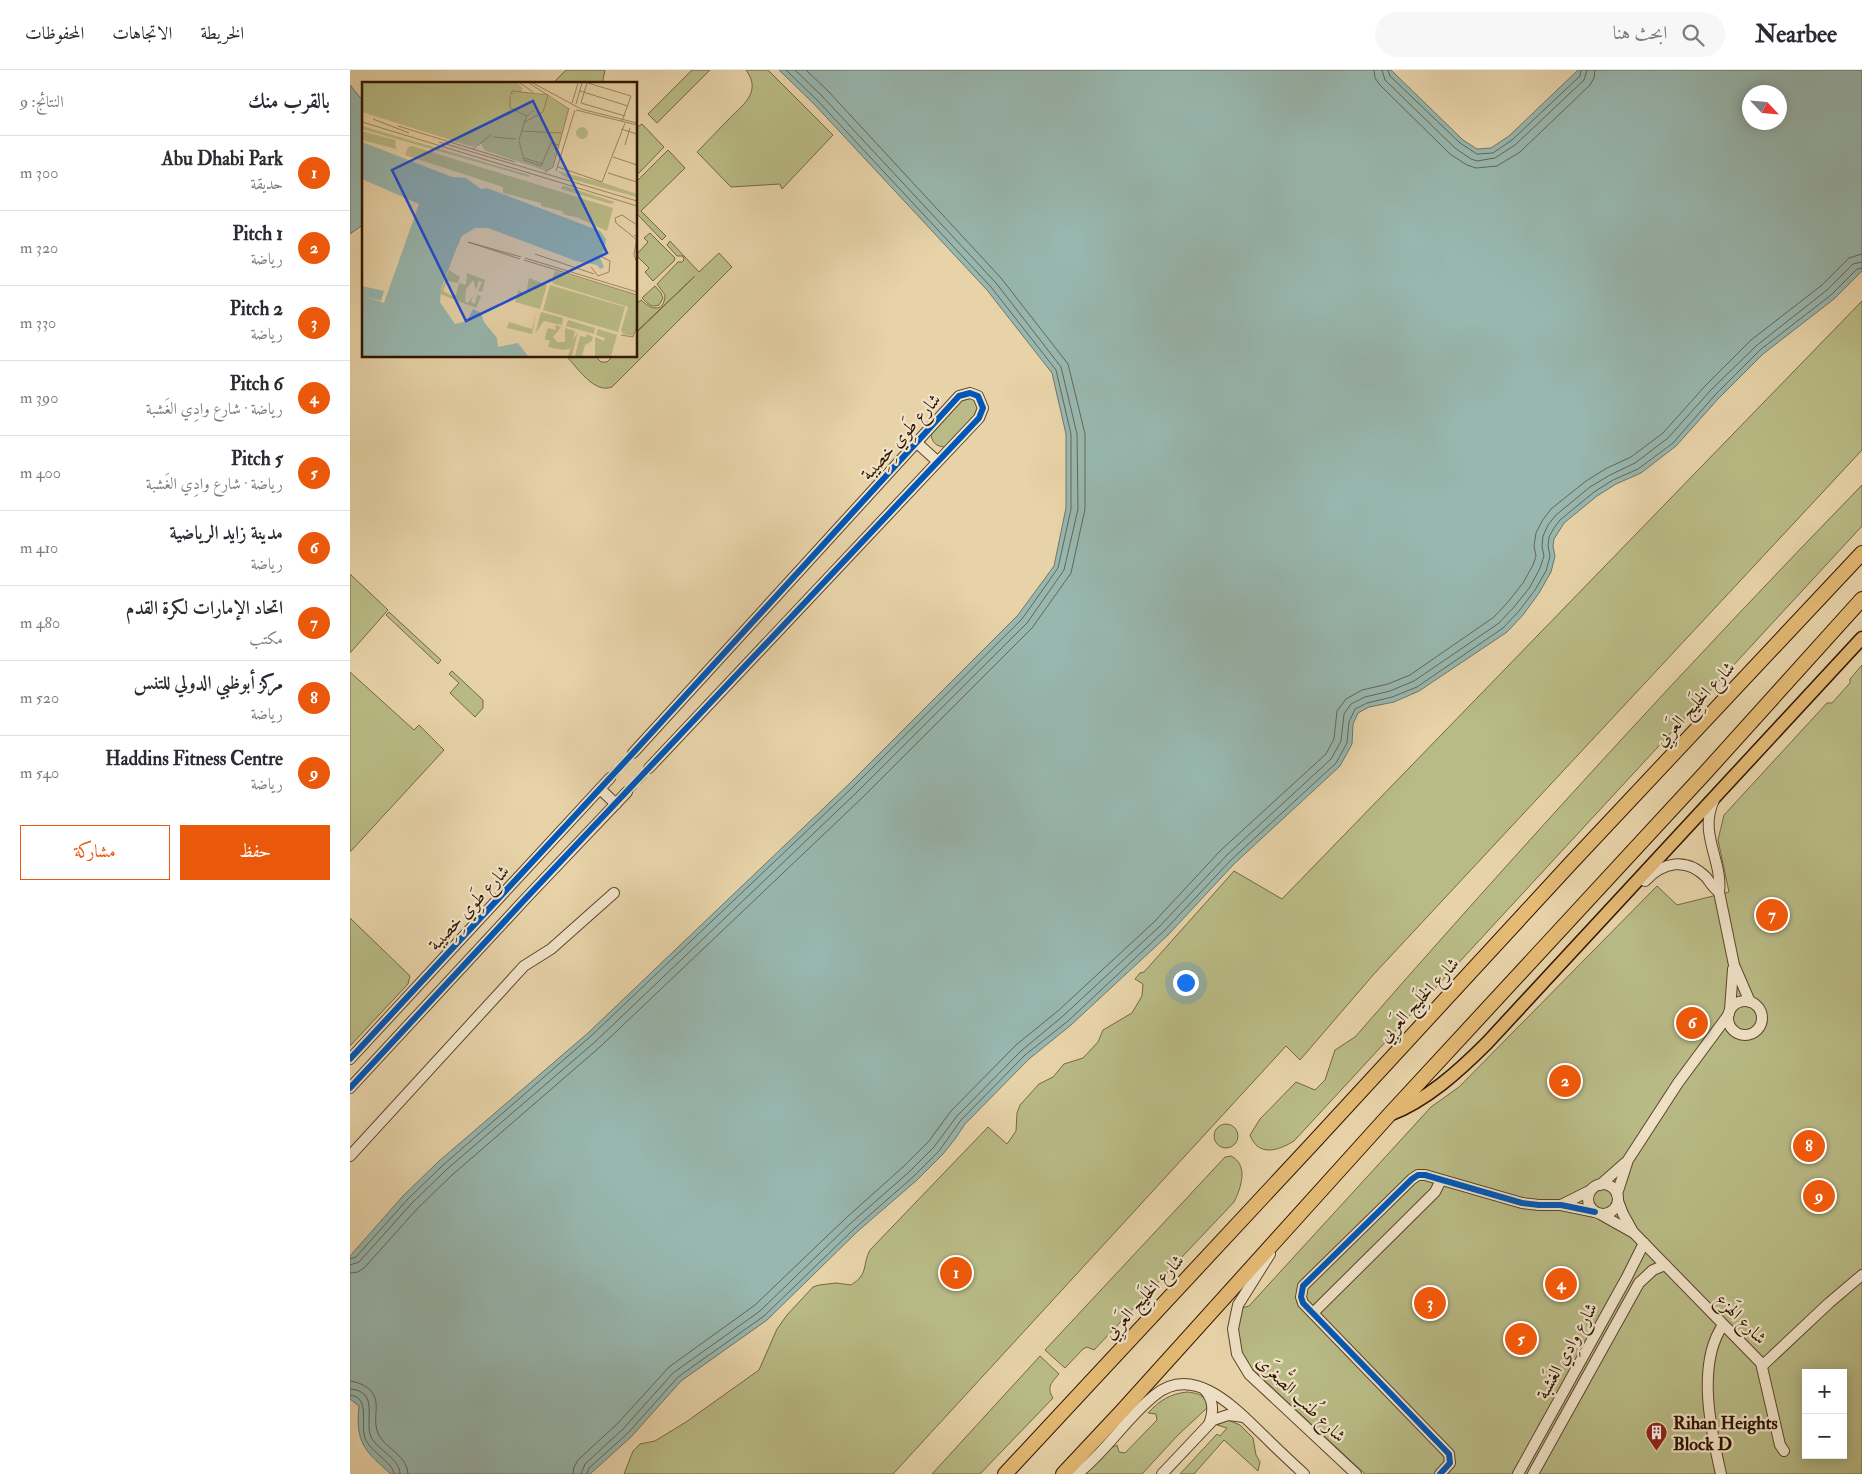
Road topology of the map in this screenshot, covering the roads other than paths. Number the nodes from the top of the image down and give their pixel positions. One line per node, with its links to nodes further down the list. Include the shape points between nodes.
1 (916, 442): 2 (street); 2 (street, شارع طَوِي خِصِيبة, via 959,396 970,393 980,399 983,408 979,418); 6 (street, شارع طَوِي خِصِيبة)
2 (937, 461): 7 (street, شارع طَوِي خِصِيبة)
3 (1862, 553): 43 (highway, شارع الخَلِيج العَربِي)
4 (1862, 599): 23 (highway)
5 (1862, 638): 11 (main road)
6 (633, 753)
7 (649, 768)
8 (610, 778): 9 (street, شارع طَوِي خِصِيبة)
9 (600, 789): 12 (street); 21 (street, شارع طَوِي خِصِيبة)
10 (627, 792): 12 (street, شارع طَوِي خِصِيبة)
11 (1715, 797): 13 (street, via 1708,823); 15 (main road)
12 (616, 804): 22 (street, شارع طَوِي خِصِيبة)
13 (1719, 892): 15 (street, via 1695,869 1671,864 1654,872 1631,896); 16 (street)
14 (614, 893): 24 (street, via 551,949 524,966)
15 (1618, 903): 23 (main road, via 1481,1049 1421,1100)
16 (1734, 965): 17 (street); 18 (street)
17 (1750, 1002): 18 (street, via 1739,1002); 19 (street, via 1760,1010 1761,1023 1749,1034)
18 (1729, 1012): 19 (street, via 1729,1022); 20 (street)
19 (1737, 1032): 20 (street)
20 (1708, 1043): 25 (street)
21 (350, 1060)
22 (350, 1088)
23 (1389, 1115): 32 (highway)
24 (350, 1156)
25 (1628, 1160): 27 (street); 28 (street)
26 (1441, 1180): 29 (street, شارع الهَزع, via 1522,1203); 36 (street, via 1435,1192); 36 (street, شارع الهَزع, via 1422,1175 1412,1179 1305,1283 1301,1290 1302,1300)
27 (1596, 1188): 28 (street, via 1610,1186); 29 (street); 30 (street, via 1589,1197 1589,1204)
28 (1618, 1197): 30 (street, via 1614,1210 1608,1214); 31 (street, شارع الهَزع)
29 (1560, 1205): 30 (street, شارع الهَزع)
30 (1598, 1213): 31 (street, شارع الهَزع)
31 (1633, 1232): 33 (street, شارع الهَزع)
32 (1282, 1234): 44 (highway); 48 (street, شارع طُنب الصُّغرَى, via 1238,1306 1233,1329 1237,1354 1249,1374)
33 (1644, 1243): 34 (street, شارع الهَزع); 50 (street, شارع وادِي الغَشبة)
34 (1665, 1265): 37 (street, شارع الهَزع); 51 (street, شارع وادِي الغَشبة, via 1653,1270 1639,1283)
35 (1862, 1275): 38 (street)
36 (1313, 1313): 49 (street, via 1449,1454 1450,1463)
37 (1723, 1325): 38 (street, شارع الهَزع); 52 (street, via 1714,1344 1708,1390)
38 (1762, 1366): 42 (street, شارع الهَزع)
39 (1204, 1388): 40 (street); 41 (street, via 1211,1399 1213,1411); 45 (street, via 1178,1385 1155,1395)
40 (1245, 1418): 41 (street, via 1223,1416); 47 (street)
41 (1209, 1424): 46 (street)
42 (1784, 1451)
43 (1005, 1474)
44 (1063, 1474)
45 (1077, 1474)
46 (1162, 1474)
47 (1304, 1474)
48 (1356, 1474)
49 (1440, 1474)
50 (1518, 1474)
51 (1533, 1474)
52 (1721, 1474)

